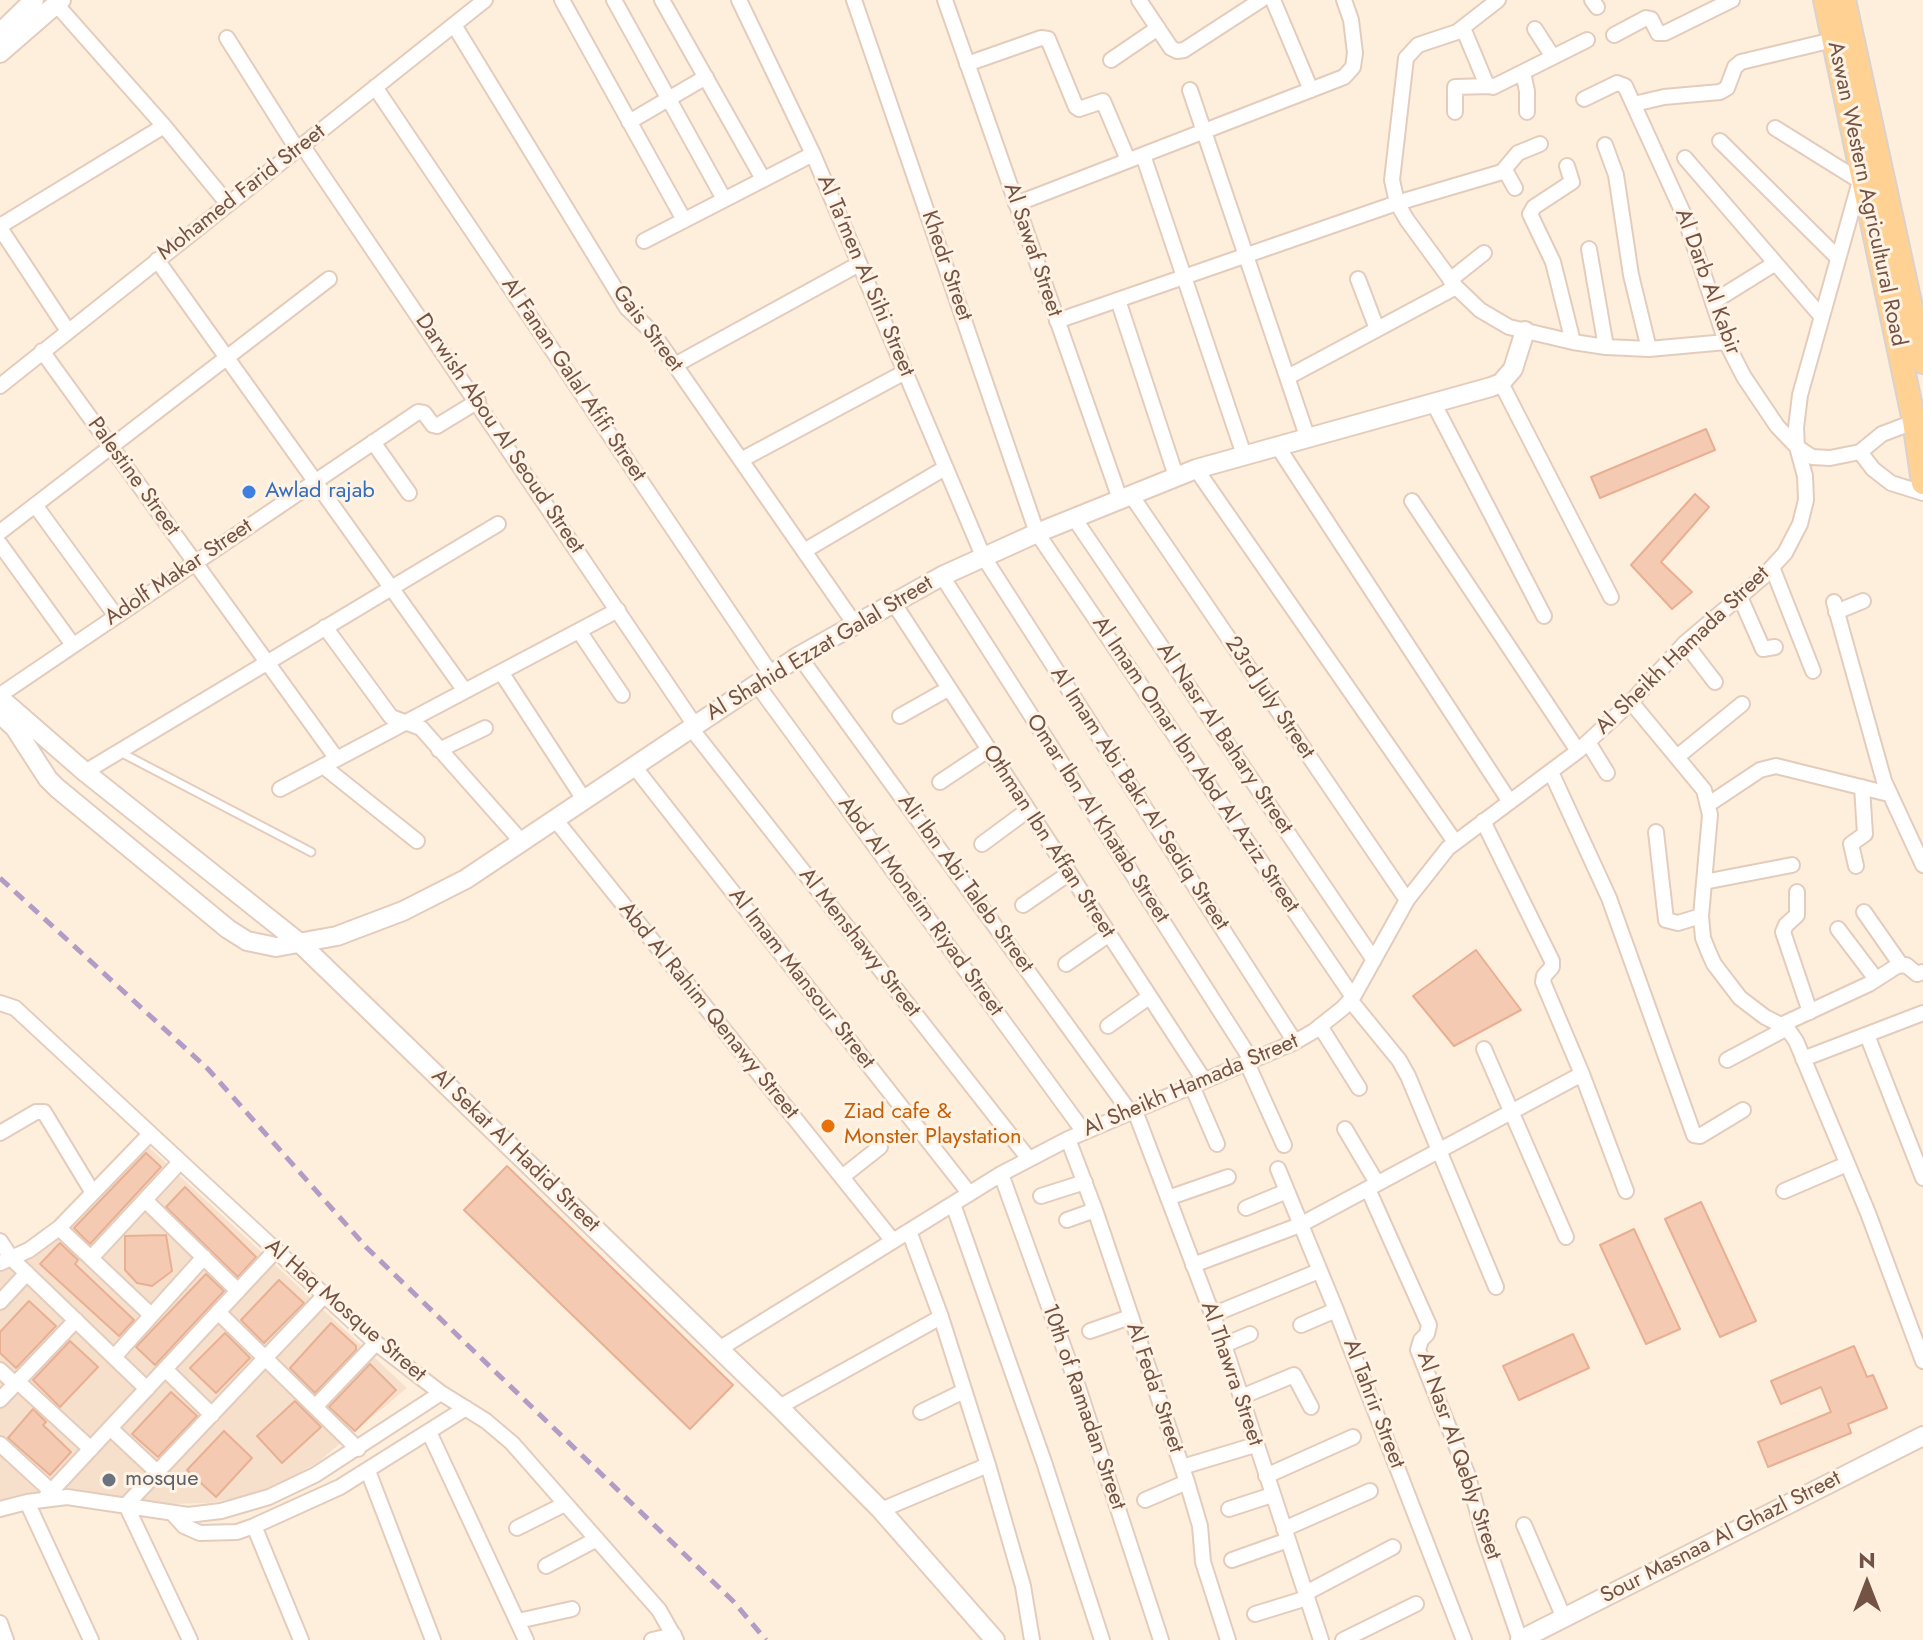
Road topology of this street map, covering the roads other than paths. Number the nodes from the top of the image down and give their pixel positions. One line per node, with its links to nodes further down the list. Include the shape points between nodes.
1 (34, 0): 22 (street)
2 (485, 0): 18 (street, Mohamed Farid Street)
3 (562, 0): 43 (street)
4 (614, 0): 38 (street)
5 (662, 0): 33 (street)
6 (739, 0): 51 (street, Al Ta'men Al Sihi Street)
7 (854, 0): 121 (street, Khedr Street)
8 (945, 0): 30 (street, Al Sawaf Street)
9 (1139, 0): 19 (street)
10 (1273, 0): 37 (street)
11 (1344, 0): 37 (street, via 1353,29 1353,67 1344,77)
12 (1498, 0): 20 (street)
13 (1732, 0): 23 (street, via 1665,33 1658,33 1646,18)
14 (1825, 0): 26 (main road, Aswan Western Agricultural Road)
15 (1844, 0): 91 (main road, Aswan Western Agricultural Road)
16 (58, 2): 22 (street); 44 (street)
17 (1255, 2): 19 (street, via 1184,50 1171,48)
18 (454, 25): 35 (street, Mohamed Farid Street); 92 (street, Gais Street, via 627,308)
19 (1158, 28): 29 (street)
20 (1463, 28): 34 (street); 61 (street, via 1418,45 1406,58 1392,168)
21 (1535, 29): 28 (street)
22 (5, 33): 27 (street); 31 (street)
23 (1614, 35)
24 (227, 38): 50 (street, Darwish Abou Al Seoud Street)
25 (1587, 40): 28 (street)
26 (1833, 40): 40 (street, via 1741,62 1720,92); 57 (main road, Aswan Western Agricultural Road)
27 (0, 53)
28 (1553, 57): 32 (street)
29 (1111, 60)
30 (967, 64): 54 (street, via 1048,39 1077,109 1103,101); 63 (street, Al Sawaf Street)
31 (0, 65)
32 (1523, 73): 34 (street); 42 (street)
33 (706, 77): 38 (street); 58 (street)
34 (1490, 86): 41 (street, via 1455,87)
35 (375, 87): 50 (street, Mohamed Farid Street); 146 (street, Al Fanan Galal Afifi Street)
36 (1190, 90): 46 (street)
37 (1311, 90): 46 (street)
38 (669, 99): 43 (street); 60 (street)
39 (1584, 99): 40 (street, via 1620,83)
40 (1634, 104): 79 (street, Al Darb Al Kabir, via 1684,215)
41 (1455, 112)
42 (1527, 112)
43 (629, 122): 64 (street)
44 (164, 126): 62 (street); 65 (street)
45 (1775, 128): 57 (street)
46 (1204, 131): 52 (street); 69 (street)
47 (1720, 141): 70 (street)
48 (1540, 144): 56 (street, via 1518,145)
49 (1605, 145): 88 (street, via 1617,180)
50 (300, 147): 62 (street, Mohamed Farid Street); 97 (street, Darwish Abou Al Seoud Street)
51 (813, 154): 58 (street); 72 (street, Al Ta'men Al Sihi Street)
52 (1143, 155): 54 (street); 74 (street)
53 (1685, 158): 73 (street)
54 (1128, 160): 63 (street)
55 (1567, 166): 85 (street, via 1572,182 1530,214 1553,262)
56 (1505, 170): 59 (street); 61 (street)
57 (1861, 177): 70 (street); 99 (main road, Aswan Western Agricultural Road)
58 (763, 179): 60 (street)
59 (1515, 188)
60 (724, 199): 64 (street)
61 (1397, 203): 69 (street); 77 (street)
62 (228, 204): 71 (street, Mohamed Farid Street)
63 (1016, 204): 81 (street, Al Sawaf Street)
64 (684, 220): 66 (street)
65 (0, 227): 83 (street)
66 (644, 241)
67 (1589, 249): 87 (street)
68 (1484, 253): 77 (street)
69 (1246, 255): 74 (street); 94 (street)
70 (1837, 257): 80 (street)
71 (157, 260): 83 (street, Mohamed Farid Street); 90 (street)
72 (859, 264): 92 (street); 93 (street, Al Ta'men Al Sihi Street)
73 (1774, 264): 79 (street); 80 (street)
74 (1183, 277): 78 (street); 106 (street)
75 (329, 279): 90 (street)
76 (1358, 279): 82 (street)
77 (1453, 284): 82 (street); 84 (street, via 1494,319)
78 (1118, 300): 81 (street); 110 (street)
79 (1713, 302): 86 (street, Al Darb Al Kabir)
80 (1821, 316): 104 (street, via 1797,412)
81 (1057, 321): 115 (street, Al Sawaf Street)
82 (1377, 329): 94 (street)
83 (68, 331): 89 (street, Mohamed Farid Street)
84 (1525, 331): 85 (street); 95 (street, via 1513,369)
85 (1573, 342): 87 (street)
86 (1726, 342): 88 (street); 104 (street, Al Darb Al Kabir, via 1769,414)
87 (1606, 347): 88 (street)
88 (1649, 349)
89 (42, 351): 96 (street, Mohamed Farid Street); 102 (street, Palestine Street)
90 (227, 357): 102 (street); 111 (street)
91 (1923, 362)
92 (675, 365): 107 (street, Gais Street)
93 (905, 372): 107 (street); 108 (street, Al Ta'men Al Sihi Street)
94 (1288, 377): 100 (street)
95 (1501, 383): 98 (street, Al Shahid Ezzat Galal Street); 129 (street)
96 (0, 386)
97 (478, 401): 101 (street, Adolf Makar Street, via 437,426 418,412); 133 (street, Darwish Abou Al Seoud Street)
98 (1434, 404): 100 (street, Al Shahid Ezzat Galal Street); 135 (street)
99 (1919, 420): 105 (street, via 1882,434); 112 (main road, Aswan Western Agricultural Road)
100 (1308, 439): 103 (street, Al Shahid Ezzat Galal Street)
101 (373, 442): 111 (street, Adolf Makar Street); 113 (street)
102 (111, 446): 117 (street); 125 (street, Palestine Street)
103 (1278, 447): 106 (street, Al Shahid Ezzat Galal Street); 174 (street)
104 (1797, 447): 105 (street, via 1821,459); 126 (street, Al Sheikh Hamada Street, via 1806,500 1794,539)
105 (1860, 452): 114 (street, via 1891,483)
106 (1244, 455): 109 (street, Al Shahid Ezzat Galal Street)
107 (741, 460): 123 (street, Gais Street)
108 (945, 468): 123 (street); 124 (street, Al Ta'men Al Sihi Street)
109 (1196, 469): 110 (street, Al Shahid Ezzat Galal Street); 182 (street)
110 (1176, 476): 115 (street, Al Shahid Ezzat Galal Street)
111 (316, 481): 125 (street, Adolf Makar Street); 128 (street)
112 (1923, 483)
113 (409, 493)
114 (1923, 493)
115 (1126, 497): 118 (street, Al Shahid Ezzat Galal Street); 191 (street, 23rd July Street)
116 (1412, 501): 159 (street)
117 (35, 505): 120 (street); 134 (street)
118 (1074, 518): 121 (street, Al Shahid Ezzat Galal Street); 198 (street, Al Nasr Al Bahary Street)
119 (498, 524): 128 (street)
120 (0, 532)
121 (1037, 533): 124 (street, Al Shahid Ezzat Galal Street); 204 (street, Al Imam Omar Ibn Abd Al Aziz Street)
122 (0, 544): 140 (street)
123 (804, 551): 136 (street, Gais Street)
124 (983, 556): 127 (street, Al Shahid Ezzat Galal Street); 212 (street, Al Imam Abi Bakr Al Sediq Street)
125 (195, 562): 134 (street, Adolf Makar Street); 143 (street, Palestine Street)
126 (1772, 567): 130 (street, Al Sheikh Hamada Street); 144 (street)
127 (942, 576): 132 (street, Al Shahid Ezzat Galal Street); 216 (street, Omar Ibn Al Khatab Street)
128 (393, 587): 137 (street); 149 (street)
129 (1611, 597)
130 (1740, 597): 139 (street, Al Sheikh Hamada Street); 141 (street, via 1763,649)
131 (1863, 601): 172 (street, via 1835,607)
132 (893, 602): 136 (street, Al Shahid Ezzat Galal Street); 148 (street, Othman Ibn Affan Street)
133 (618, 610): 138 (street); 157 (street, Darwish Abou Al Seoud Street)
134 (116, 616): 140 (street, Adolf Makar Street)
135 (1544, 616)
136 (854, 623): 142 (street, Al Shahid Ezzat Galal Street)
137 (325, 627): 143 (street); 156 (street, via 391,717)
138 (579, 631): 145 (street); 150 (street)
139 (1685, 643): 147 (street); 152 (street, Al Sheikh Hamada Street)
140 (73, 645): 151 (street, Adolf Makar Street)
141 (1775, 647)
142 (799, 656): 146 (street, Al Shahid Ezzat Galal Street); 221 (street, Ali Ibn Abi Taleb Street)
143 (266, 662): 162 (street); 164 (street, Palestine Street)
144 (1813, 671)
145 (501, 672): 149 (street); 173 (street)
146 (764, 678): 157 (street, Al Shahid Ezzat Galal Street); 224 (street, Abd Al Moneim Riyad Street)
147 (1715, 682)
148 (948, 689): 155 (street); 161 (street, Othman Ibn Affan Street)
149 (465, 691): 156 (street)
150 (622, 695)
151 (0, 696): 166 (street, Al Sekat Al Hadid Street)
152 (1631, 702): 159 (street, Al Sheikh Hamada Street); 163 (street)
153 (1742, 704): 163 (street)
154 (0, 714): 197 (street, Al Shahid Ezzat Galal Street, via 57,788 228,929 262,946)
155 (900, 716)
156 (406, 722): 160 (street, via 421,728); 164 (street)
157 (692, 725): 165 (street, Al Shahid Ezzat Galal Street); 232 (street, Al Menshawy Street)
158 (485, 728): 160 (street)
159 (1583, 747): 167 (street, Al Sheikh Hamada Street); 168 (street)
160 (439, 750): 181 (street)
161 (988, 750): 169 (street); 176 (street, Othman Ibn Affan Street)
162 (120, 752): 166 (street); 184 (lane)
163 (1677, 757): 175 (street)
164 (330, 762): 171 (street); 180 (street, Palestine Street)
165 (633, 765): 173 (street, Al Shahid Ezzat Galal Street); 246 (street, Al Imam Mansour Street)
166 (85, 772): 197 (street, Al Sekat Al Hadid Street)
167 (1551, 772): 174 (street, Al Sheikh Hamada Street); 220 (street, via 1609,898 1694,1135)
168 (1607, 773)
169 (940, 782)
170 (1862, 787): 172 (street); 175 (street, via 1768,767); 187 (street, via 1865,834 1851,844)
171 (280, 789)
172 (1889, 794): 186 (street)
173 (583, 798): 177 (street, Al Shahid Ezzat Galal Street)
174 (1510, 802): 178 (street, Al Sheikh Hamada Street)
175 (1709, 804): 189 (street)
176 (1028, 810): 183 (street); 188 (street, Othman Ibn Affan Street)
177 (554, 818): 181 (street, Al Shahid Ezzat Galal Street); 237 (street, Abd Al Rahim Qenawy Street)
178 (1483, 821): 182 (street, Al Sheikh Hamada Street); 217 (street, via 1552,961 1543,982)
179 (1656, 832): 194 (street, via 1666,920 1678,923)
180 (417, 841)
181 (521, 841): 197 (street, Al Shahid Ezzat Galal Street, via 466,879 403,911)
182 (1455, 842): 191 (street, Al Sheikh Hamada Street)
183 (982, 844)
184 (311, 852)
185 (1792, 865): 189 (street)
186 (1923, 865)
187 (1856, 866)
188 (1068, 874): 192 (street); 196 (street, Othman Ibn Affan Street)
189 (1704, 882): 194 (street)
190 (1797, 892): 206 (street, via 1797,915 1783,932)
191 (1407, 900): 198 (street, Al Sheikh Hamada Street)
192 (1023, 905)
193 (1864, 912): 200 (street)
194 (1701, 916): 210 (street, via 1709,953 1729,985 1752,1009)
195 (1838, 929): 202 (street)
196 (1108, 935): 199 (street); 203 (street, Othman Ibn Affan Street)
197 (301, 944): 283 (street, Al Sekat Al Hadid Street)
198 (1374, 960): 204 (street, Al Sheikh Hamada Street)
199 (1066, 964)
200 (1901, 965): 201 (street); 202 (street)
201 (1923, 972)
202 (1876, 979): 206 (street)
203 (1149, 997): 208 (street); 218 (street, Othman Ibn Affan Street)
204 (1352, 998): 209 (street, Al Sheikh Hamada Street); 231 (street, Al Imam Omar Ibn Abd Al Aziz Street, via 1399,1060)
205 (0, 1003): 226 (street, Al Haq Mosque Street, via 15,1008)
206 (1810, 1012): 210 (street)
207 (1923, 1013): 211 (street)
208 (1108, 1026)
209 (1320, 1026): 212 (street, Al Sheikh Hamada Street); 219 (street)
210 (1784, 1026): 214 (street); 215 (street)
211 (1867, 1035): 214 (street); 239 (street)
212 (1295, 1042): 216 (street, Al Sheikh Hamada Street)
213 (1484, 1049): 222 (street)
214 (1803, 1059): 234 (street)
215 (1727, 1060)
216 (1250, 1062): 218 (street, Al Sheikh Hamada Street); 229 (street, Omar Ibn Al Khatab Street)
217 (1582, 1074): 222 (street); 243 (street)
218 (1198, 1083): 221 (street, Al Sheikh Hamada Street); 228 (street, Othman Ibn Affan Street)
219 (1359, 1088)
220 (1743, 1110)
221 (1132, 1111): 224 (street, Al Sheikh Hamada Street); 248 (street, Al Thawra Street)
222 (1512, 1112): 231 (street); 257 (street)
223 (1345, 1129): 241 (street, Al Nasr Al Qebly Street)
224 (1084, 1132): 227 (street, Al Sheikh Hamada Street)
225 (0, 1133): 245 (street, via 44,1112)
226 (150, 1134): 233 (street, Al Haq Mosque Street); 245 (street)
227 (1068, 1139): 232 (street, Al Sheikh Hamada Street); 240 (street, Al Feda' Street)
228 (1217, 1144)
229 (1284, 1145)
230 (880, 1147): 237 (street)
231 (1438, 1151): 241 (street); 267 (street, Al Imam Omar Ibn Abd Al Aziz Street)
232 (1029, 1159): 236 (street, Al Sheikh Hamada Street)
233 (180, 1162): 249 (street); 260 (street, Al Haq Mosque Street)
234 (1847, 1164): 244 (street); 286 (street)
235 (1278, 1169): 242 (street, Al Tahrir Street)
236 (1001, 1174): 246 (street, Al Sheikh Hamada Street); 351 (street, 10th of Ramadan Street)
237 (842, 1177): 259 (street, Abd Al Rahim Qenawy Street)
238 (1228, 1177): 248 (street)
239 (1923, 1178)
240 (1085, 1182): 247 (street); 252 (street, Al Feda' Street)
241 (1372, 1186): 254 (street); 356 (street, Al Nasr Al Qebly Street, via 1429,1325 1418,1350 1467,1473)
242 (1287, 1191): 251 (street); 254 (street, Al Tahrir Street)
243 (1626, 1191)
244 (1784, 1191)
245 (93, 1193): 255 (street)
246 (969, 1193): 250 (street, Al Sheikh Hamada Street)
247 (1041, 1196)
248 (1168, 1198): 264 (street, Al Thawra Street)
249 (145, 1200): 261 (street); 262 (street)
250 (953, 1204): 256 (street, Al Sheikh Hamada Street); 350 (street)
251 (1246, 1208)
252 (1095, 1210): 253 (street); 276 (street, Al Feda' Street)
253 (1067, 1220)
254 (1300, 1225): 264 (street); 265 (street, Al Tahrir Street)
255 (59, 1228): 262 (street); 263 (street)
256 (909, 1231): 259 (street, Al Sheikh Hamada Street); 275 (street)
257 (1566, 1237)
258 (0, 1241): 263 (street)
259 (893, 1241): 283 (street, Al Sheikh Hamada Street)
260 (275, 1251): 268 (street); 269 (street, Al Haq Mosque Street)
261 (204, 1257): 268 (street); 273 (street)
262 (91, 1258): 273 (street)
263 (6, 1261): 266 (street)
264 (1193, 1265): 274 (street, Al Thawra Street)
265 (1319, 1271): 271 (street, Al Tahrir Street); 274 (street)
266 (27, 1273): 270 (street); 277 (street)
267 (1496, 1287)
268 (238, 1291): 272 (street)
269 (324, 1296): 281 (street, Al Haq Mosque Street); 285 (street)
270 (0, 1302)
271 (1336, 1310): 278 (street); 355 (street, Al Tahrir Street)
272 (218, 1312): 285 (street); 287 (street)
273 (151, 1315): 284 (street)
274 (1212, 1315): 282 (street, Al Thawra Street)
275 (941, 1317): 291 (street); 296 (street)
276 (1130, 1317): 279 (street); 312 (street, Al Feda' Street)
277 (76, 1320): 284 (street); 289 (street)
278 (1301, 1325)
279 (1090, 1331)
280 (1250, 1334): 282 (street)
281 (376, 1343): 292 (street, Al Haq Mosque Street); 295 (street)
282 (1224, 1345): 293 (street, Al Thawra Street)
283 (719, 1349): 296 (street, Al Sekat Al Hadid Street)
284 (114, 1357): 290 (street)
285 (265, 1358): 295 (street); 300 (street)
286 (1923, 1361)
287 (165, 1369): 290 (street); 300 (street)
288 (0, 1370): 289 (street)
289 (16, 1383): 294 (street); 307 (street)
290 (147, 1389): 301 (street)
291 (964, 1391): 299 (street); 309 (street)
292 (441, 1393): 298 (street, Al Haq Mosque Street); 308 (street)
293 (1241, 1397): 297 (street, via 1294,1375); 306 (street, Al Thawra Street)
294 (0, 1400)
295 (315, 1407): 308 (street)
296 (779, 1407): 323 (street, Al Sekat Al Hadid Street)
297 (1311, 1407)
298 (466, 1408): 302 (street); 319 (street, Al Haq Mosque Street, via 512,1443)
299 (921, 1412)
300 (212, 1415): 311 (street)
301 (110, 1428): 307 (street); 311 (street)
302 (429, 1432): 310 (street); 338 (street)
303 (1923, 1436): 337 (street, Sour Masnaa Al Ghazl Street)
304 (1353, 1437): 313 (street)
305 (0, 1444): 315 (street)
306 (1255, 1445): 312 (street); 313 (street, Al Thawra Street)
307 (91, 1449): 315 (street)
308 (358, 1449): 324 (street, via 257,1501 204,1514)
309 (988, 1465): 323 (street); 349 (street, via 1023,1586)
310 (368, 1471): 326 (street); 345 (street)
311 (157, 1472): 320 (street)
312 (1184, 1474): 317 (street); 352 (street, Al Feda' Street, via 1200,1526 1203,1562)
313 (1266, 1476): 316 (street, Al Thawra Street)
314 (1370, 1491): 328 (street)
315 (48, 1495): 318 (street); 320 (street)
316 (1272, 1495): 322 (street); 328 (street, Al Thawra Street)
317 (1145, 1500)
318 (27, 1502): 321 (street); 342 (street)
319 (565, 1504): 327 (street); 329 (street, Al Haq Mosque Street)
320 (126, 1505): 324 (street); 343 (street)
321 (0, 1509)
322 (1229, 1509)
323 (881, 1510): 348 (street, Al Sekat Al Hadid Street)
324 (172, 1513): 326 (street, via 200,1533)
325 (1524, 1525): 337 (street)
326 (254, 1526): 344 (street)
327 (517, 1528)
328 (1286, 1535): 331 (street); 333 (street, Al Thawra Street)
329 (597, 1539): 332 (street); 340 (street, Al Haq Mosque Street)
330 (1393, 1547): 333 (street)
331 (1232, 1560)
332 (546, 1566)
333 (1306, 1596): 336 (street); 353 (street, Al Thawra Street)
334 (1416, 1604): 354 (street)
335 (572, 1609): 338 (street)
336 (1255, 1614)
337 (1564, 1618): 356 (street, Sour Masnaa Al Ghazl Street)
338 (518, 1621): 346 (street)
339 (0, 1623): 341 (street)
340 (677, 1638): 347 (street)
341 (6, 1640)
342 (91, 1640)
343 (190, 1640)
344 (301, 1640)
345 (433, 1640)
346 (526, 1640)
347 (652, 1640)
348 (995, 1640)
349 (1032, 1640)
350 (1102, 1640)
351 (1161, 1640)
352 (1228, 1640)
353 (1321, 1640)
354 (1343, 1640)
355 (1464, 1640)
356 (1520, 1640)

